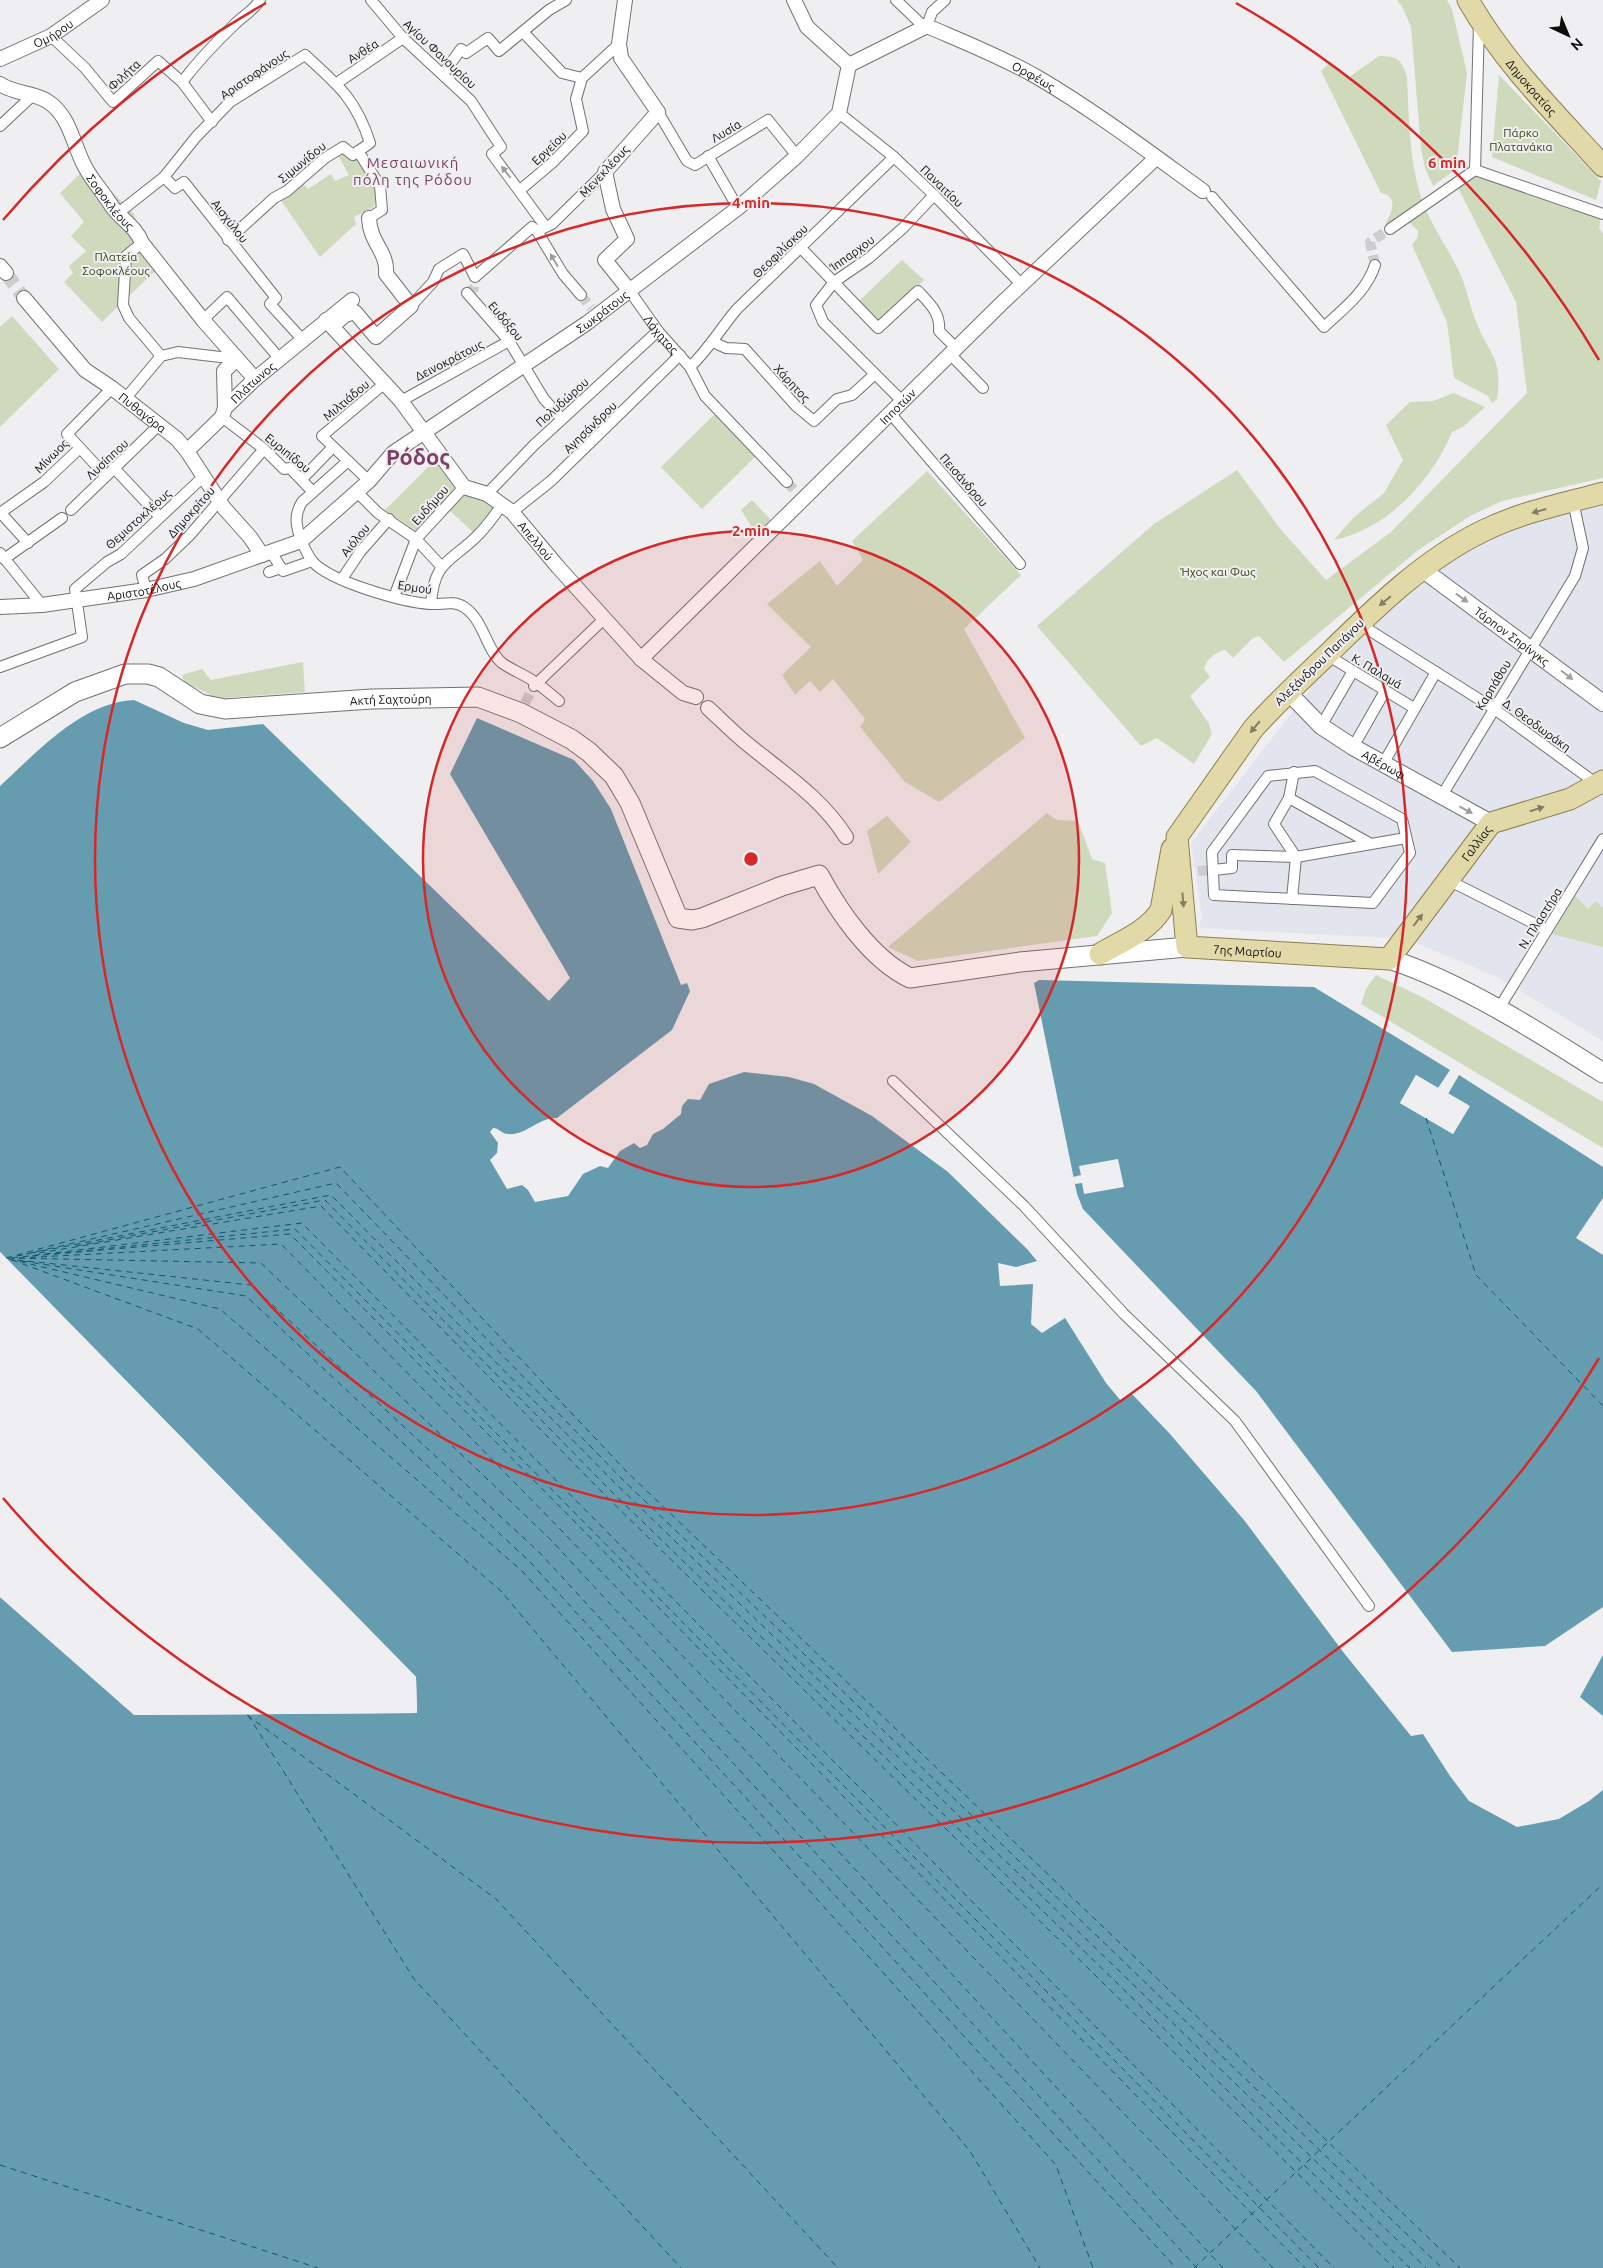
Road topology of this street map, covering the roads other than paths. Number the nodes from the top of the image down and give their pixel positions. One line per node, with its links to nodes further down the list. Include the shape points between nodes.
1 (259, 0): 21 (street, via 255,8 199,59)
2 (371, 0): 13 (street, Αγίου Φανουρίου)
3 (566, 0): 11 (street)
4 (625, 0): 14 (street)
5 (896, 0): 10 (street)
6 (945, 0): 10 (street, via 932,12)
7 (99, 1): 12 (street, Ομήρου)
8 (798, 2): 18 (street, via 807,27)
9 (1475, 6): 34 (main road, Δημοκρατίας, via 1510,63); 35 (street)
10 (927, 26): 16 (street, Ορφέως); 18 (street)
11 (522, 32): 19 (street, via 499,51 488,38 466,54 461,49); 20 (street, via 562,73)
12 (51, 36): 17 (street, Ομήρου); 21 (street, Φιλήτα, via 85,68 113,102 158,61)
13 (403, 38): 19 (street, Αγίου Φανουρίου); 22 (street, Ανθέα)
14 (619, 44): 20 (street); 25 (street, via 621,58)
15 (977, 56): 16 (street)
16 (998, 56): 33 (street, Ορφέως, via 1116,127)
17 (0, 59)
18 (848, 64): 26 (street)
19 (443, 74): 38 (street, Αγίου Φανουρίου, one-way to 19, via 492,154 501,147 471,101)
20 (582, 78): 38 (street, Εργείου, via 576,99 583,131)
21 (182, 82): 27 (street, Φιλήτα)
22 (337, 83): 27 (street, Αριστοφάνους, via 305,55 230,102); 29 (street, Αριστοφάνους, via 358,110 370,143)
23 (0, 84): 24 (street, Σοφοκλέους)
24 (32, 96): 28 (street); 42 (street, Σοφοκλέους, via 47,101 58,112 69,128 85,167)
25 (658, 112): 30 (street, via 688,161 695,165); 36 (street, Μενεκλέους)
26 (839, 113): 31 (street, Σωκράτους); 32 (street, Παναιτίου)
27 (212, 122): 37 (street, Αριστοφάνους)
28 (0, 126)
29 (358, 151): 44 (street, via 380,186 382,210); 47 (street, Σιμωνίδου, via 353,155 343,147 325,158)
30 (708, 156): 31 (street, Λυσία, via 768,120); 41 (street, Λυσία)
31 (797, 156): 41 (street, Σωκράτους)
32 (894, 157): 40 (street, Παναιτίου); 49 (street, Θεοφιλίσκου)
33 (1156, 158): 39 (street, Ορφέως); 52 (street, Ιπποτών)
34 (1603, 166)
35 (1475, 170): 43 (street); 46 (street)
36 (605, 172): 45 (street, Μενεκλέους, via 552,224); 53 (street, Λάχητος, via 612,209 627,239 605,260)
37 (164, 176): 42 (street); 47 (street, Αισχύλου, via 174,188 184,182)
38 (520, 190): 45 (street, Αγίου Φανουρίου)
39 (1208, 194): 50 (street, via 1324,327 1363,289)
40 (934, 195): 51 (street, Ίππαρχου, via 904,228); 52 (street, Παναιτίου)
41 (738, 208): 53 (street, Σωκράτους)
42 (118, 214): 48 (street, Σοφοκλέους, via 138,232)
43 (1603, 214)
44 (369, 218): 58 (street, via 370,233 387,262 386,274)
45 (541, 228): 55 (street, Αγίου Φανουρίου, one-way to 45, via 563,274); 58 (street, Μενεκλέους, via 532,227 475,277 463,254 439,269 433,282)
46 (1390, 229)
47 (228, 240): 62 (street, Αισχύλου, via 276,298 270,304)
48 (142, 243): 59 (street, Σοφοκλέους); 67 (street, via 126,256 123,305 129,318)
49 (801, 248): 51 (street); 64 (street, Θεοφιλίσκου, via 737,309)
50 (1375, 265)
51 (834, 282): 65 (street, via 878,328 918,290 934,307 940,322 939,331); 72 (street, Ίππαρχου, via 816,305 824,322)
52 (1021, 284): 65 (street, Ιπποτών)
53 (629, 290): 61 (street, Λάχητος); 70 (street, Σωκράτους, via 594,312)
54 (467, 293): 63 (street, Ευδόξου)
55 (581, 295)
56 (24, 298): 75 (street, Πυθαγόρα, via 85,370)
57 (352, 300): 60 (street, Πλάτωνος)
58 (411, 306): 60 (street, via 376,337 355,312)
59 (203, 320): 68 (street, via 227,297); 69 (street, Σοφοκλέους)
60 (330, 323): 62 (street, Πλάτωνος); 74 (street)
61 (658, 331): 66 (street, Λάχητος); 82 (street, Πολυδώρου)
62 (302, 339): 68 (street, Πλάτωνος)
63 (509, 341): 70 (street, Ευδόξου); 78 (street, Δεινοκράτους)
64 (713, 342): 71 (street, Θεοφιλίσκου); 72 (street, Χάρητος, via 726,348 745,349 796,406 814,421 837,399 852,395)
65 (953, 351): 76 (street); 79 (street, Ιπποτών)
66 (680, 355): 71 (street, Λάχητος); 103 (street, Αγησάνδρου, via 551,481)
67 (161, 356): 69 (street, via 178,352); 77 (street)
68 (279, 358): 73 (street, Πλάτωνος)
69 (237, 359): 73 (street, Σοφοκλέους); 80 (street, via 224,371)
70 (524, 366): 82 (street, Ευδόξου, via 544,399); 84 (street, Σωκράτους)
71 (690, 367): 95 (street, Λάχητος, via 705,396)
72 (875, 374): 79 (street, Ίππαρχου)
73 (255, 379): 80 (street, Πλάτωνος)
74 (385, 384): 78 (street); 85 (street, Μιλτιάδου, via 322,436)
75 (112, 388): 77 (street, Πυθαγόρα); 86 (street, Μίνωος, via 67,434)
76 (983, 388)
77 (124, 399): 83 (street, Πυθαγόρα)
78 (400, 401): 84 (street)
79 (902, 401): 81 (street, Ιπποτών)
80 (224, 413): 87 (street, Ευριπίδου); 88 (street, Πλάτωνος)
81 (890, 413): 115 (street, Πεισάνδρου); 131 (street, Ιπποτών, via 800,496)
82 (562, 419): 100 (street, Πολυδώρου)
83 (159, 425): 88 (street, Πυθαγόρα); 90 (street, Λυσίππου)
84 (424, 435): 94 (street, Σωκράτους, via 393,453); 96 (street)
85 (333, 447): 89 (street); 93 (street)
86 (80, 448): 91 (street); 105 (street, Μίνωος, via 44,482)
87 (264, 449): 93 (street, Ευριπίδου, via 284,469 290,468); 101 (street, Δημοκρίτου)
88 (187, 451): 92 (street, Πυθαγόρα)
89 (348, 461): 94 (street); 97 (street)
90 (114, 468): 91 (street, Λυσίππου); 106 (street)
91 (106, 476): 104 (street, Λυσίππου)
92 (203, 477): 101 (street, Πυθαγόρα); 106 (street, Θεμιστοκλέους)
93 (302, 478): 97 (street, Ευριπίδου)
94 (369, 481): 98 (street, Σωκράτους)
95 (787, 482)
96 (464, 487): 100 (street, Απελλού); 109 (street, Ευδήμου)
97 (313, 492): 110 (street, via 297,510 296,522)
98 (357, 492): 108 (street, via 378,514); 110 (street, Σωκράτους)
99 (1603, 493): 102 (main road, Αλεξάνδρου Παπάγου)
100 (487, 494): 103 (street, Απελλού)
101 (220, 499): 112 (street, Πυθαγόρα, via 224,508); 121 (street, Δημοκρίτου, via 189,536 142,575)
102 (1573, 501): 118 (main road, Αλεξάνδρου Παπάγου, one-way to 118, via 1508,519 1461,542); 129 (street, Καρπάθου, via 1583,548 1575,576)
103 (507, 508): 116 (street, Αγησάνδρου); 127 (street, Απελλού)
104 (71, 510)
105 (0, 513): 111 (street)
106 (160, 517): 123 (street, Θεμιστοκλέους, via 121,554 75,589)
107 (62, 518): 111 (street)
108 (388, 518): 109 (street); 120 (street, Αιόλου)
109 (416, 539): 116 (street); 122 (street, Ευδήμου)
110 (301, 541): 112 (street, Σωκράτους); 114 (street)
111 (28, 543): 113 (street)
112 (266, 553): 117 (street); 121 (street, Αριστοτέλους, via 194,579)
113 (2, 556): 125 (street)
114 (316, 564): 117 (street, via 283,571); 120 (street, Ερμού)
115 (1020, 564)
116 (441, 566): 124 (street, via 432,584)
117 (281, 568): 119 (street)
118 (1422, 569): 128 (main road, Αλεξάνδρου Παπάγου, one-way to 128); 129 (street, Τάρπον Σπρίνγκς, one-way to 129)
119 (269, 572)
120 (342, 579): 122 (street, Ερμού)
121 (146, 590): 123 (street, Αριστοτέλους)
122 (394, 597): 124 (street, Ερμού)
123 (75, 600): 125 (street, Αριστοτέλους); 132 (street, via 82,637)
124 (431, 604): 135 (street, Ερμού, via 452,602 465,607 502,662)
125 (42, 606): 126 (street, Αριστοτέλους)
126 (0, 607)
127 (604, 618): 131 (street, Απελλού); 135 (street)
128 (1358, 623): 130 (main road, Αλεξάνδρου Παπάγου); 134 (street, Δ. Θεοδωράκη)
129 (1530, 648): 140 (street, Τάρπον Σπρίνγκς, one-way to 140); 143 (street, Καρπάθου)
130 (1327, 655): 133 (street, Κ. Παλαμά); 137 (main road, Αλεξάνδρου Παπάγου)
131 (641, 659): 138 (street, Απελλού, via 683,693)
132 (0, 667)
133 (1353, 671): 136 (street, Κ. Παλαμά); 144 (street)
134 (1436, 672): 142 (street); 143 (street, Δ. Θεοδωράκη)
135 (535, 684): 139 (street, Ερμού)
136 (1385, 691): 142 (street, Κ. Παλαμά); 146 (street)
137 (1288, 692): 144 (street, Αβέρωφ); 154 (main road, Αλεξάνδρου Παπάγου, one-way to 154, via 1253,729)
138 (696, 698)
139 (559, 701)
140 (1603, 702)
141 (708, 708): 153 (street, via 829,812)
142 (1414, 708): 147 (street)
143 (1493, 708): 149 (street, Δ. Θεοδωράκη); 150 (street, Καρπάθου)
144 (1321, 726): 146 (street, Αβέρωφ)
145 (0, 738): 162 (main road, Ακτή Σαχτούρη, via 75,692 125,674 159,677 200,704 219,708 478,697 521,713 571,739 614,776 630,803 678,918)
146 (1352, 747): 147 (street, Αβέρωφ)
147 (1383, 764): 150 (street, Αβέρωφ)
148 (1294, 773): 151 (street); 155 (street, via 1316,771 1402,819); 159 (street, via 1268,776 1212,852)
149 (1600, 783): 152 (main road, Γαλλίας, one-way to 149, via 1570,799)
150 (1441, 797): 152 (street, Αβέρωφ, one-way to 152)
151 (1289, 798): 157 (street); 158 (street, via 1274,824)
152 (1491, 823): 160 (main road, Γαλλίας)
153 (846, 837)
154 (1177, 837): 164 (main road, one-way to 164); 165 (main road, Αλεξάνδρου Παπάγου, via 1170,853 1161,910 1144,928)
155 (1404, 838): 157 (street); 161 (street, via 1410,853 1373,903)
156 (1603, 839): 163 (street, Ν. Πλαστήρα)
157 (1371, 844): 158 (street)
158 (1296, 857): 159 (street, via 1232,855 1232,868); 161 (street)
159 (1216, 870): 161 (street, via 1214,896)
160 (1448, 880): 163 (street); 166 (main road, Γαλλίας, one-way to 160)
161 (1292, 897)
162 (692, 920): 165 (main road, 7ης Μαρτίου, via 819,875 841,915 894,970 910,978)
163 (1547, 930): 167 (street, Ν. Πλαστήρα)
164 (1186, 948): 165 (main road, 7ης Μαρτίου); 166 (main road, 7ης Μαρτίου)
165 (1100, 954)
166 (1389, 959): 167 (main road, 7ης Μαρτίου, via 1418,968)
167 (1498, 1010): 168 (main road, 7ης Μαρτίου)
168 (1602, 1069)
169 (893, 1080): 170 (street, via 1024,1206 1124,1314 1235,1421)
170 (1369, 1606)

